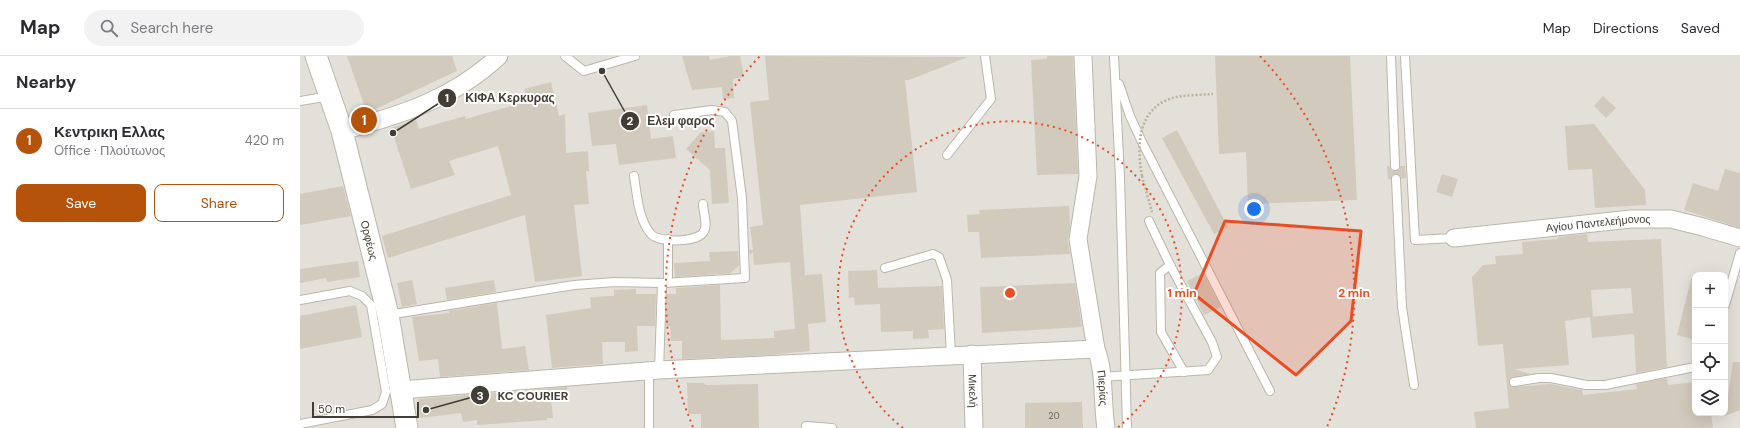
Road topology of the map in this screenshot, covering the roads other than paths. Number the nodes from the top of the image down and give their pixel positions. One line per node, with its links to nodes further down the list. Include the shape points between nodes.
1 (316, 56): 10 (street, Ορφέως)
2 (500, 56): 13 (street, via 482,72 440,98 391,118)
3 (565, 56): 4 (lane, via 584,71)
4 (635, 56)
5 (985, 56): 14 (lane, via 991,99)
6 (1083, 56): 30 (street, Πιερίας, via 1088,176 1078,239)
7 (1114, 56): 36 (lane, via 1120,177); 41 (lane, via 1120,89 1141,140)
8 (1391, 56): 15 (lane)
9 (1405, 56): 20 (lane, via 1415,240)
10 (331, 96): 11 (lane); 13 (street, Ορφέως)
11 (300, 101)
12 (674, 115): 26 (lane, via 712,110 725,112 732,120 742,198 745,278)
13 (342, 131): 29 (street, Ορφέως)
14 (947, 155)
15 (1395, 166)
16 (634, 176): 22 (lane, via 640,211 648,229 655,238)
17 (1396, 179): 39 (lane, via 1402,307)
18 (702, 204): 22 (lane, via 705,231 701,236)
19 (1149, 221): 24 (lane)
20 (1454, 238): 21 (street, Αγίου Παντελεήμονος, via 1632,219 1670,219)
21 (1740, 238)
22 (668, 240): 26 (lane)
23 (1740, 253): 27 (lane)
24 (1170, 265): 35 (lane, via 1160,273 1161,332); 35 (lane, via 1212,342 1217,357 1208,370)
25 (885, 268): 32 (lane, via 933,254 939,257 947,280)
26 (665, 283): 29 (lane, via 615,282 574,285); 34 (lane)
27 (1728, 295)
28 (300, 300): 42 (lane, via 350,291 362,296 371,305 386,392 382,404 372,410)
29 (388, 315): 40 (street, Ορφέως)
30 (1096, 348): 31 (street); 37 (street, Πιερίας)
31 (972, 354): 32 (street); 47 (street, Μικελή)
32 (951, 355): 34 (street)
33 (1692, 368): 38 (lane, via 1605,386 1551,378)
34 (654, 370): 40 (street); 45 (lane)
35 (1184, 372): 36 (lane)
36 (1124, 376): 37 (lane); 49 (lane)
37 (1101, 377): 48 (street, Πιερίας)
38 (1514, 382)
39 (1414, 385)
40 (400, 390): 44 (street, Ορφέως)
41 (1270, 391)
42 (300, 424)
43 (806, 426): 46 (lane)
44 (407, 428)
45 (649, 428)
46 (832, 428)
47 (974, 428)
48 (1106, 428)
49 (1127, 428)

